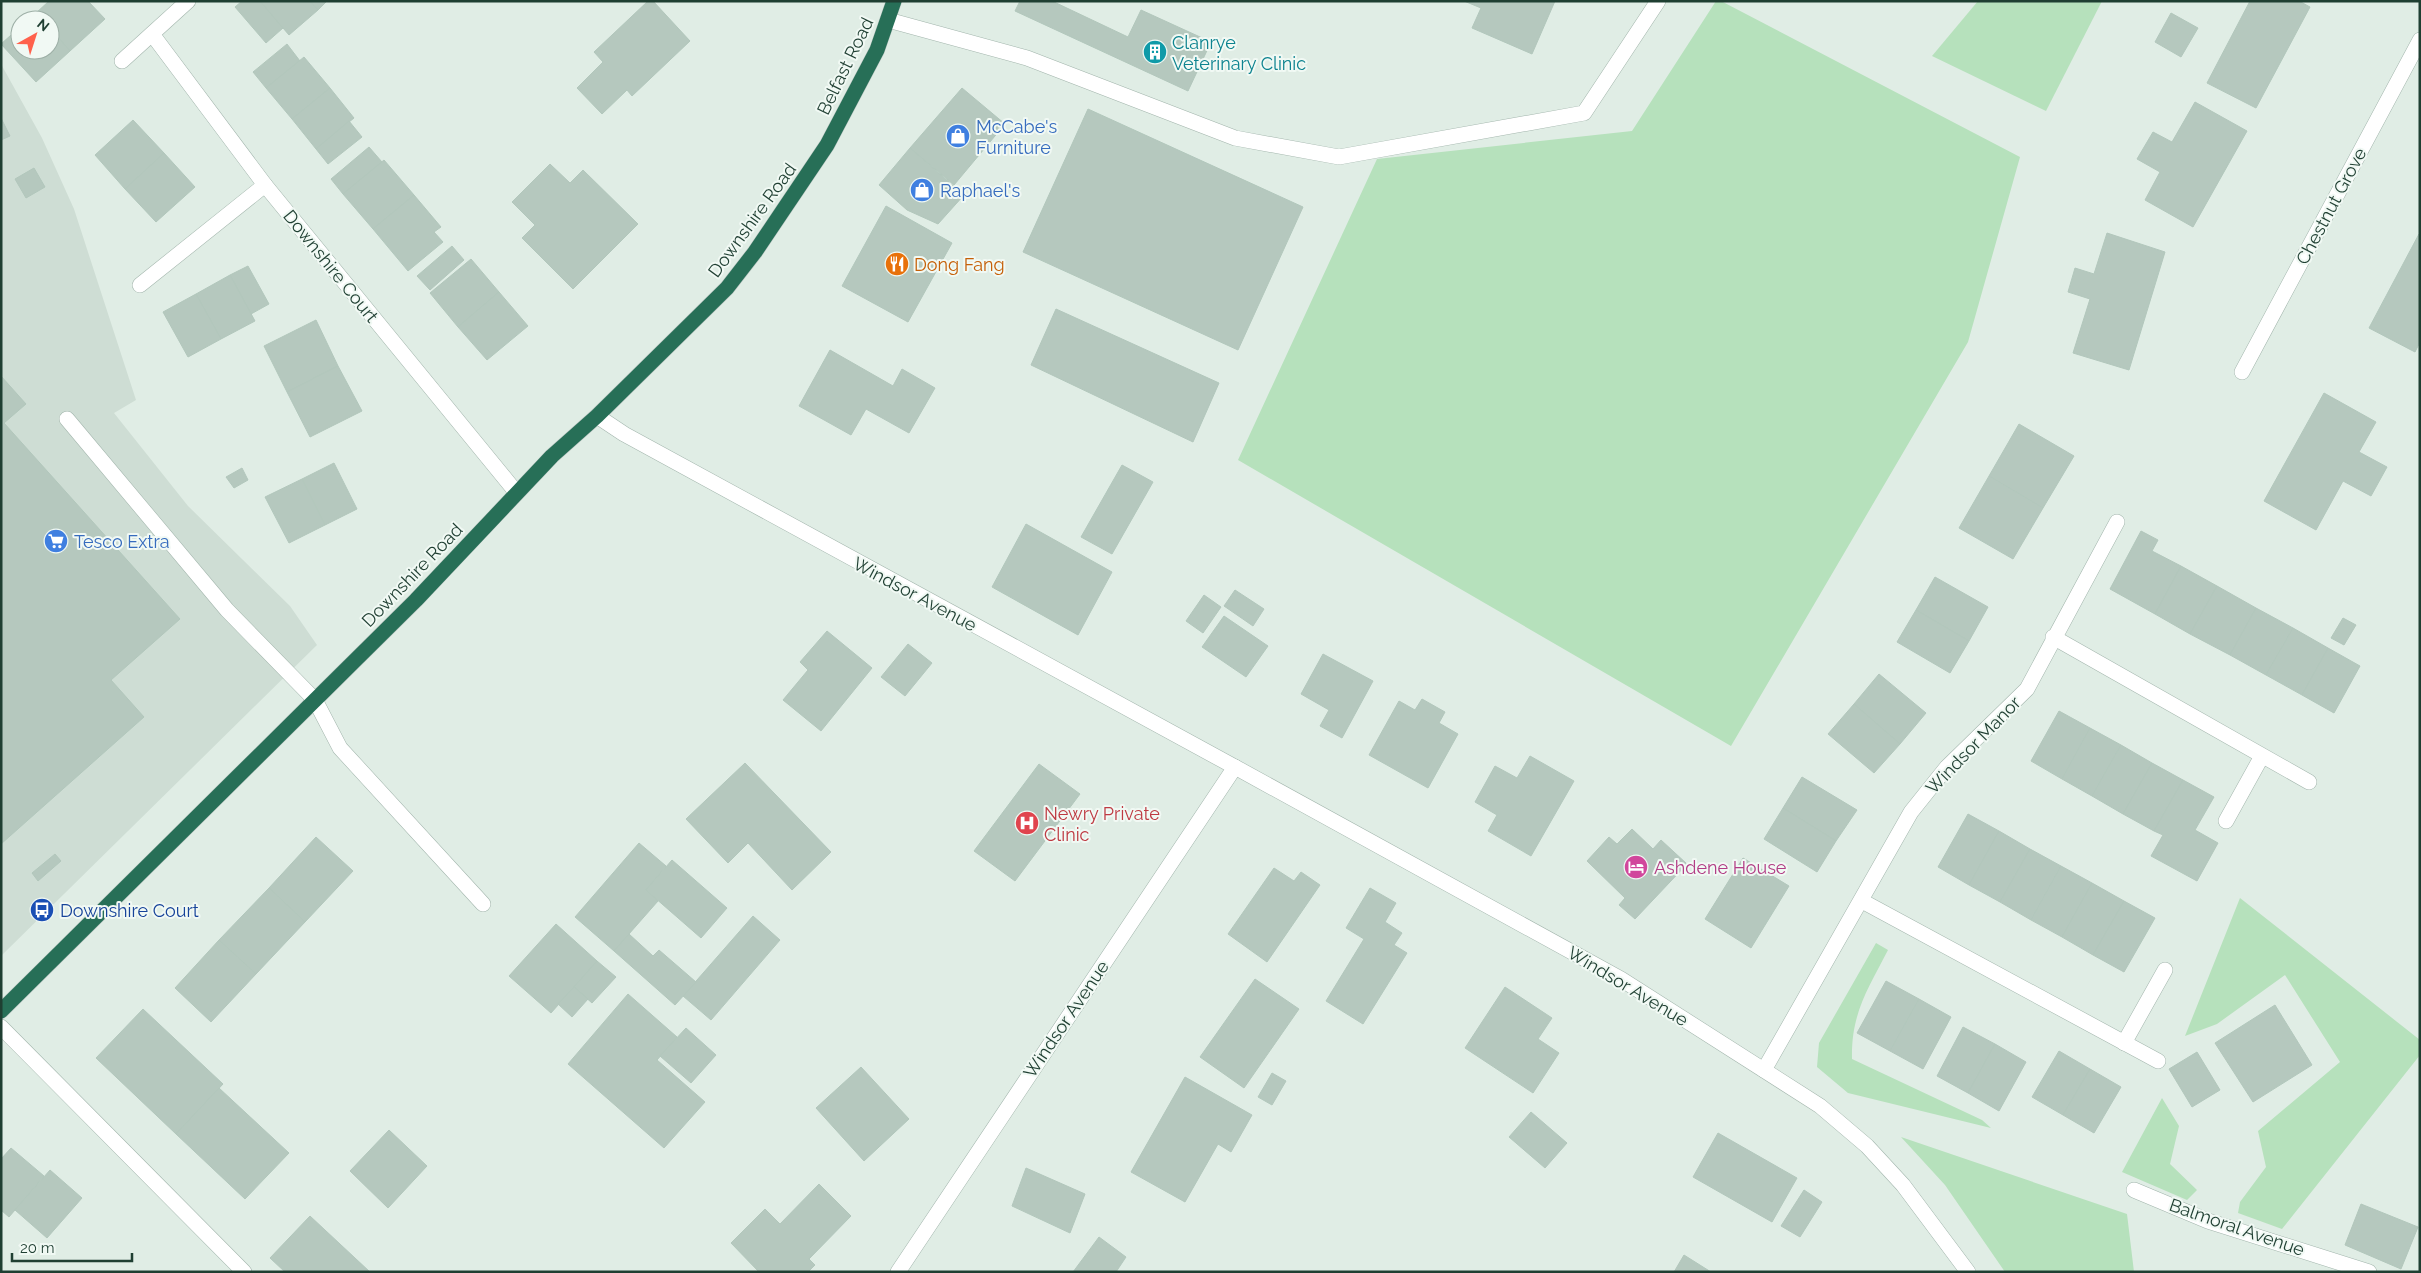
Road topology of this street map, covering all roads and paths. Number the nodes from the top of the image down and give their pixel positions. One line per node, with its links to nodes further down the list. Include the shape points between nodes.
1 (188, 1): 5 (street)
2 (894, 1): 4 (highway, Belfast Road)
3 (1658, 1): 4 (street, via 1584,113 1339,157 1235,138 1027,58)
4 (888, 20): 8 (highway, Belfast Road, via 877,50)
5 (152, 34): 7 (street); 9 (street, Downshire Court)
6 (2420, 40): 11 (street, Chestnut Grove)
7 (122, 60)
8 (827, 145): 12 (highway, Downshire Road, via 727,288)
9 (265, 185): 10 (street); 14 (street, Downshire Court)
10 (140, 285)
11 (2242, 372)
12 (597, 416): 14 (highway, Downshire Road); 19 (street, Windsor Avenue, via 624,434)
13 (67, 419): 17 (street, via 227,610)
14 (516, 492): 17 (highway, Downshire Road, via 416,600)
15 (2116, 522): 16 (street, Windsor Manor)
16 (2053, 637): 18 (street); 22 (street, Windsor Manor, via 2027,689 1947,767 1911,812)
17 (314, 700): 23 (street, via 340,748); 25 (highway, Downshire Road)
18 (2262, 756): 20 (street); 21 (street)
19 (1235, 767): 29 (street, Windsor Avenue, via 1620,979); 32 (street, Windsor Avenue)
20 (2309, 782)
21 (2226, 821)
22 (1862, 901): 27 (street); 29 (street, Windsor Manor)
23 (483, 904)
24 (2165, 970): 27 (street)
25 (1, 1011)
26 (1, 1027): 31 (street)
27 (2124, 1043): 28 (street)
28 (2158, 1061)
29 (1764, 1070): 33 (street, Windsor Avenue, via 1820,1106 1867,1146 1903,1185)
30 (2134, 1190): 34 (street, Balmoral Avenue, via 2208,1221)
31 (244, 1272)
32 (898, 1272)
33 (1968, 1272)
34 (2369, 1272)

